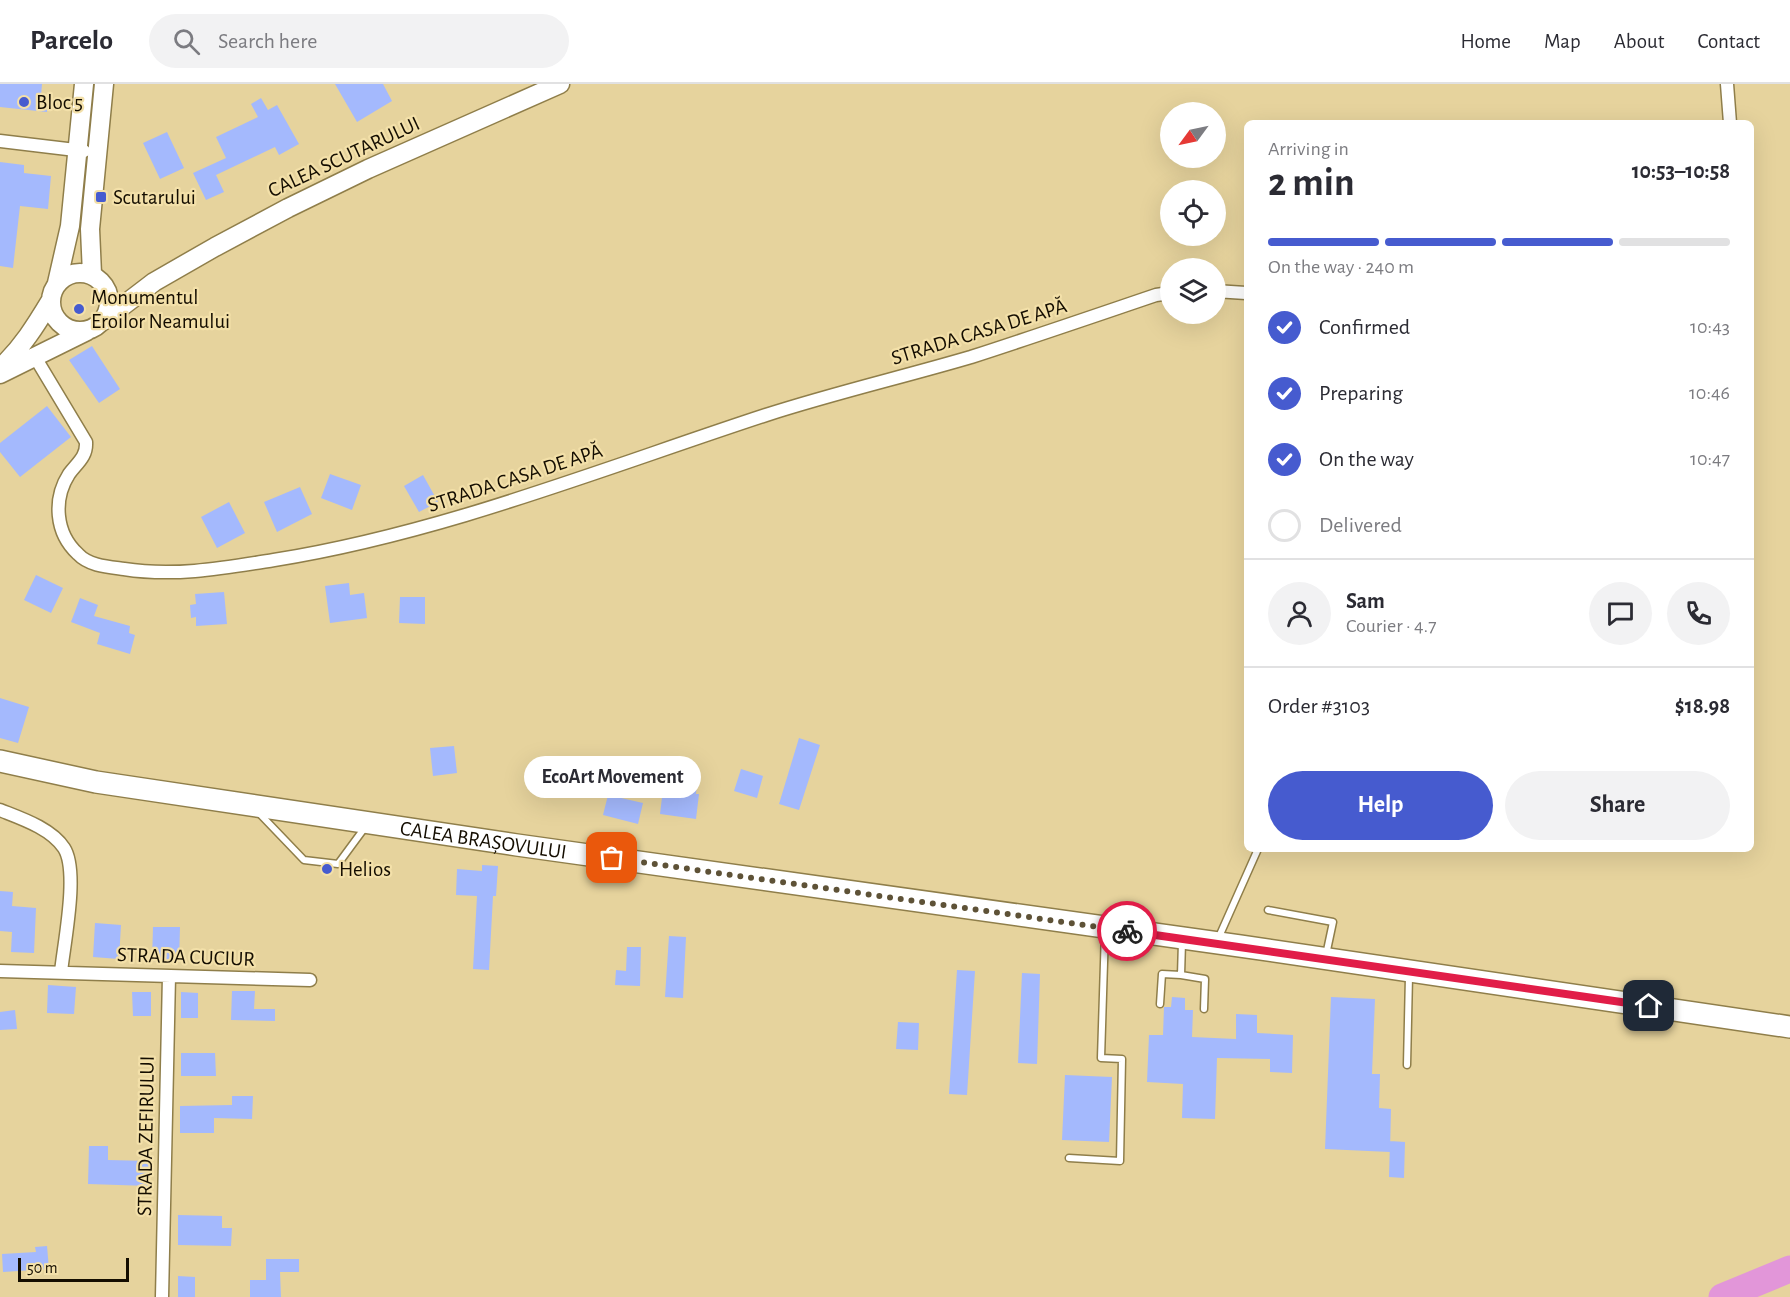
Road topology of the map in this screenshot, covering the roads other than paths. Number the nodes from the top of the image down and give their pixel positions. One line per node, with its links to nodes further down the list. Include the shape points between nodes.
1 (84, 84): 7 (main road)
2 (105, 84): 8 (main road)
3 (560, 84): 10 (main road, CALEA SCUTARULUI, via 348,178)
4 (1727, 84): 5 (street)
5 (1730, 120)
6 (0, 141): 7 (street)
7 (78, 150): 8 (street); 11 (main road, via 70,226)
8 (97, 153): 9 (main road, via 90,229)
9 (92, 274): 11 (main road, via 73,273); 12 (main road)
10 (154, 282): 12 (main road, CALEA SCUTARULUI, via 134,289); 17 (main road, CALEA SCUTARULUI)
11 (57, 283): 16 (main road)
12 (106, 286): 17 (main road, via 110,304)
13 (1226, 292): 14 (street)
14 (1244, 293)
15 (1160, 294): 18 (street, STRADA CASA DE APĂ, via 971,357 769,414 388,538 183,573 91,563 74,550 60,522 58,501 70,473 86,452 86,442)
16 (51, 300): 17 (main road, via 61,325 69,329); 19 (main road, via 32,331)
17 (95, 326): 18 (main road, CALEA SCUTARULUI)
18 (35, 357): 20 (main road, CALEA SCUTARULUI)
19 (0, 368)
20 (0, 375)
21 (0, 761): 22 (highway, CALEA BRAȘOVULUI, via 96,782)
22 (252, 805): 24 (highway, CALEA BRAȘOVULUI); 24 (lane, via 304,860 338,864)
23 (0, 810): 33 (street, via 51,836 68,856 71,882)
24 (369, 822): 27 (highway, CALEA BRAȘOVULUI)
25 (1257, 852): 29 (lane)
26 (1268, 910): 30 (lane, via 1334,922)
27 (1105, 927): 28 (highway, CALEA BRAȘOVULUI); 41 (lane, via 1101,1058 1122,1059 1120,1161)
28 (1182, 938): 29 (highway, CALEA BRAȘOVULUI); 34 (lane)
29 (1217, 943): 30 (highway, CALEA BRAȘOVULUI)
30 (1325, 959): 32 (highway, CALEA BRAȘOVULUI)
31 (0, 971): 33 (street, STRADA CUCIUR)
32 (1409, 971): 39 (highway, CALEA BRAȘOVULUI); 40 (lane)
33 (61, 972): 35 (street, STRADA CUCIUR)
34 (1181, 975): 37 (lane, via 1162,974); 38 (lane, via 1205,979)
35 (169, 976): 36 (street, STRADA CUCIUR); 42 (street, STRADA ZEFIRULUI)
36 (310, 980)
37 (1160, 1004)
38 (1204, 1009)
39 (1790, 1027)
40 (1407, 1065)
41 (1069, 1158)
42 (162, 1297)

